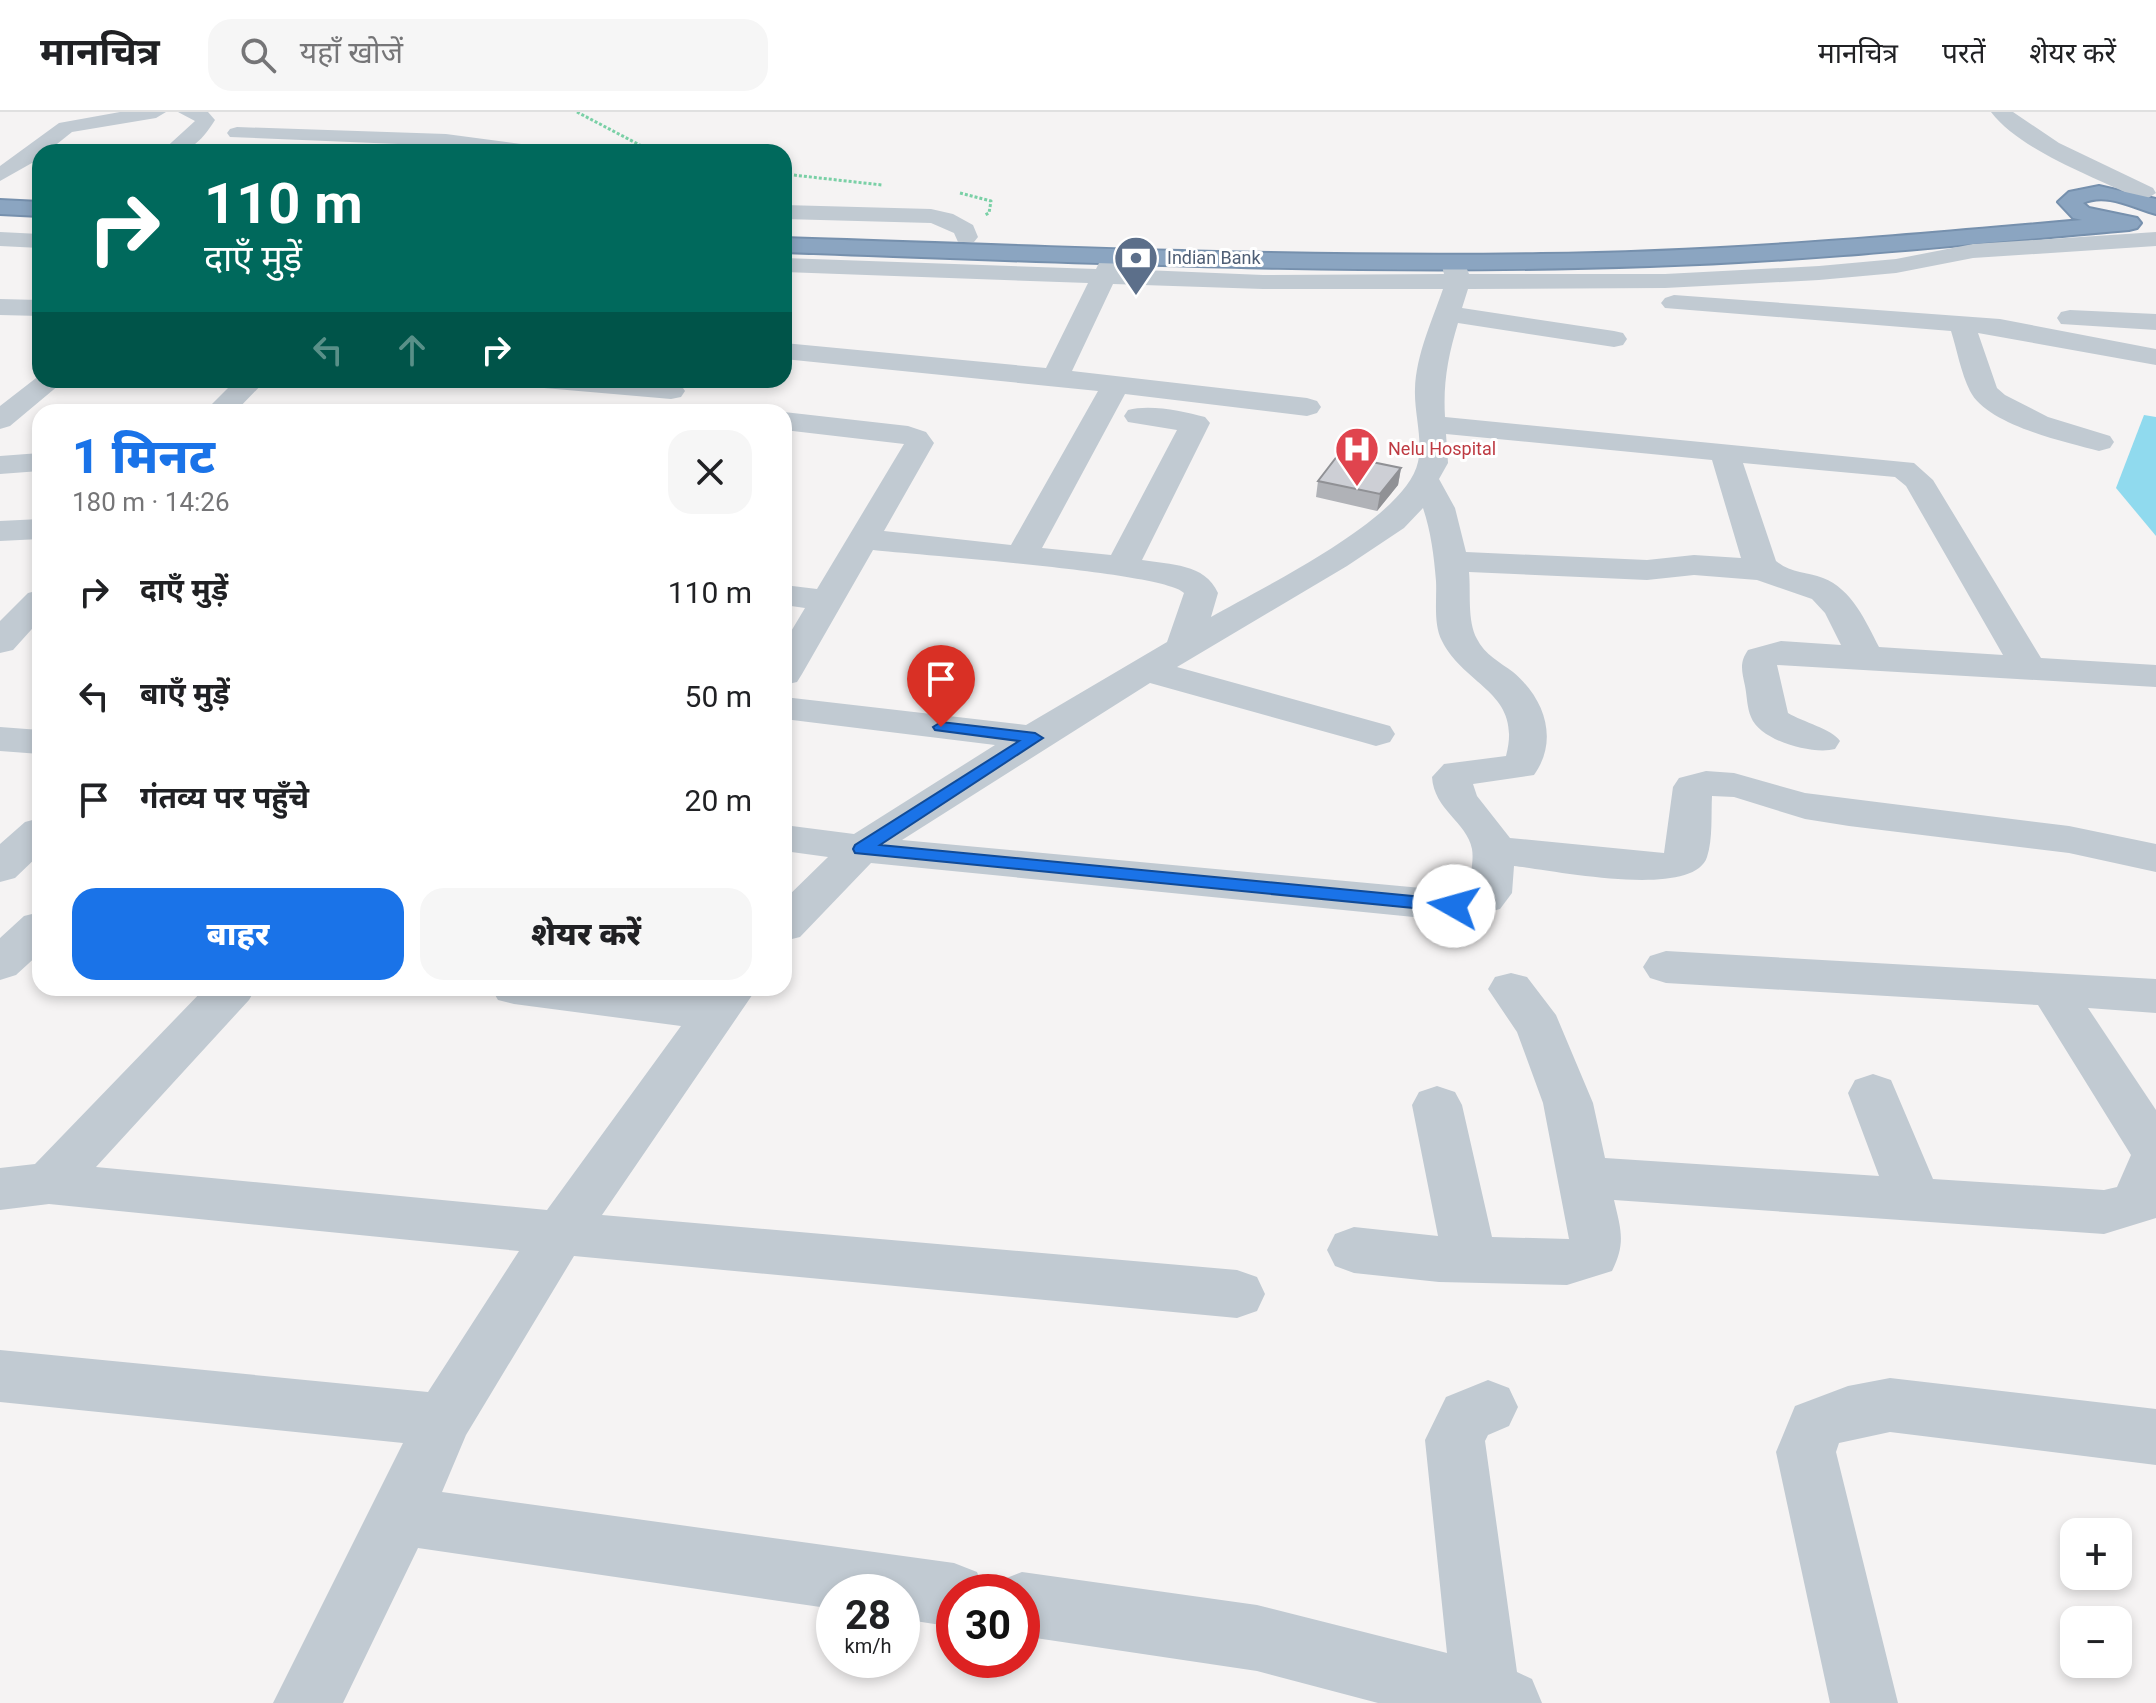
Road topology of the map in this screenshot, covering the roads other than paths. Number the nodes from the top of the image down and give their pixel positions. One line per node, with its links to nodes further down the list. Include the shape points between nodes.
1 (156, 112): 8 (street, via 66,127)
2 (188, 112): 9 (street, via 205,120)
3 (2001, 112): 23 (street)
4 (308, 135): 5 (street); 7 (street, via 266,134); 10 (street)
5 (369, 137): 6 (street); 11 (street)
6 (429, 139): 12 (street); 13 (street)
7 (237, 142)
8 (44, 144)
9 (181, 144)
10 (294, 144)
11 (359, 144)
12 (422, 144)
13 (456, 144)
14 (0, 148): 15 (street)
15 (32, 149)
16 (32, 155): 17 (street)
17 (0, 178): 18 (street)
18 (28, 181)
19 (2069, 202): 23 (highway, via 2081,213); 23 (highway, via 2081,195 2111,195); 26 (highway, via 1866,230 1580,246 1307,248)
20 (0, 207): 21 (highway)
21 (32, 209)
22 (792, 212): 26 (street, via 931,216)
23 (2150, 216): 33 (street, via 1896,266 1665,281); 34 (highway)
24 (0, 219): 25 (highway)
25 (32, 220)
26 (962, 230): 27 (highway)
27 (792, 232)
28 (0, 239): 29 (street)
29 (32, 241)
30 (792, 246): 32 (highway)
31 (792, 265): 32 (street)
32 (1108, 266): 34 (street); 41 (street)
33 (1524, 283): 34 (street); 36 (street, via 1751,311)
34 (1453, 286): 38 (street); 56 (street, via 1432,363)
35 (2156, 322): 37 (street, via 2043,320)
36 (1961, 323): 37 (street); 57 (street, via 1991,400)
37 (2050, 337): 40 (street)
38 (1614, 339)
39 (792, 352): 41 (street)
40 (2156, 357)
41 (1055, 377): 42 (street)
42 (1115, 384): 48 (street); 52 (street)
43 (32, 385): 47 (street)
44 (41, 388): 53 (street)
45 (244, 388): 50 (street)
46 (594, 388): 49 (street)
47 (0, 389)
48 (1212, 396): 51 (street); 55 (street)
49 (668, 400)
50 (226, 404)
51 (1307, 407)
52 (1103, 412): 55 (street); 65 (street)
53 (0, 420)
54 (792, 422): 64 (street, via 916,438 919,443)
55 (1195, 423): 67 (street)
56 (1431, 424): 58 (street); 61 (street, via 1433,463)
57 (2099, 442)
58 (1724, 451): 68 (street); 76 (street, via 1891,466 1913,474)
59 (32, 463): 60 (street)
60 (0, 465)
61 (1425, 481): 66 (street, via 1439,505); 73 (street, via 1393,521)
62 (32, 529): 63 (street)
63 (0, 531)
64 (862, 539): 65 (street); 70 (street)
65 (1022, 554): 67 (street)
66 (1451, 561): 68 (street); 88 (street, via 1457,638 1511,688 1528,726 1528,753 1520,767 1452,777 1452,790)
67 (1122, 566): 73 (street, via 1188,578 1198,586 1201,593)
68 (1765, 570): 74 (street, via 1824,591)
69 (792, 596): 70 (street)
70 (829, 601): 75 (street)
71 (32, 609): 72 (street)
72 (0, 642)
73 (1183, 649): 77 (street)
74 (1866, 657): 76 (street); 84 (street, via 1781,652 1761,658 1770,718)
75 (792, 661)
76 (2028, 667): 78 (street)
77 (1146, 670): 80 (street); 81 (street)
78 (2156, 676)
79 (792, 709): 81 (street)
80 (1376, 734)
81 (1035, 738): 87 (street)
82 (0, 739): 83 (street)
83 (32, 741)
84 (1821, 741)
85 (32, 838): 90 (street)
86 (792, 839): 87 (street)
87 (861, 849): 88 (street, via 1454,906 1477,902 1490,893); 92 (street)
88 (1493, 850): 89 (street, via 1659,868 1678,864 1686,857 1693,787 1717,782 1850,813 2118,847)
89 (2156, 858)
90 (0, 868)
91 (0, 918): 93 (street)
92 (792, 918)
93 (32, 924)
94 (32, 934): 95 (street)
95 (0, 964)
96 (1666, 967): 98 (street)
97 (1511, 989): 107 (street, via 1539,1027 1552,1057 1568,1103)
98 (2052, 990): 101 (street); 105 (street)
99 (225, 996): 108 (street)
100 (655, 996): 102 (street)
101 (2156, 996)
102 (725, 1000): 110 (street)
103 (1873, 1093): 109 (street)
104 (1437, 1105): 112 (street)
105 (2156, 1152)
106 (2156, 1164): 109 (street, via 2149,1169 2139,1202 2104,1212)
107 (1582, 1177): 109 (street); 112 (street, via 1596,1239 1593,1255 1567,1262)
108 (24, 1186): 110 (street)
109 (1915, 1200)
110 (560, 1233): 113 (street); 116 (street)
111 (1354, 1250): 112 (street)
112 (1470, 1259)
113 (1237, 1294)
114 (0, 1376): 116 (street)
115 (1488, 1407): 121 (street, via 1467,1416 1455,1440)
116 (443, 1420): 118 (street)
117 (2156, 1437): 123 (street, via 1890,1405 1816,1425 1806,1452)
118 (401, 1516): 119 (street); 122 (street)
119 (936, 1592)
120 (1040, 1607): 121 (street, via 1257,1638)
121 (1497, 1700)
122 (307, 1703)
123 (1864, 1703)

